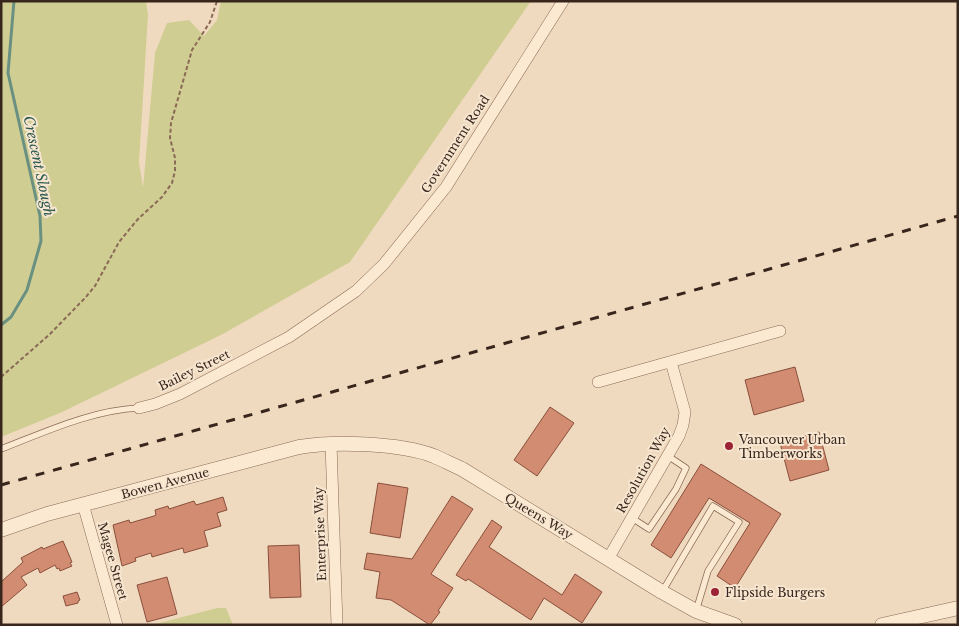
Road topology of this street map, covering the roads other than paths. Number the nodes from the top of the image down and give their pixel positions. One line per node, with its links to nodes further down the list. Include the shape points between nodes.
1 (563, 1): 2 (street, Government Road, via 446,187 384,264)
2 (356, 291): 6 (street, Bailey Street, via 289,337 180,394)
3 (780, 331): 4 (street)
4 (671, 362): 5 (street); 9 (street, Resolution Way, via 685,412 683,425)
5 (598, 382)
6 (140, 408): 8 (lane, Bailey Street, via 115,409)
7 (331, 443): 10 (street, Bowen Avenue, via 291,449); 13 (street, Queens Way, via 401,447 433,455 462,469); 19 (street, Enterprise Way)
8 (1, 449)
9 (668, 456): 11 (street, Resolution Way); 11 (lane, via 686,468 676,488 649,529)
10 (83, 504): 12 (street, Bowen Avenue); 18 (street, Magee Street)
11 (632, 518): 13 (street, Resolution Way)
12 (1, 530)
13 (608, 559): 14 (street, Queens Way)
14 (662, 592): 16 (street, Queens Way); 16 (lane, via 713,506 738,522 708,571)
15 (958, 608): 17 (street)
16 (696, 610): 20 (street, Queens Way)
17 (897, 623): 21 (street)
18 (117, 625)
19 (337, 625)
20 (735, 625)
21 (882, 625)

